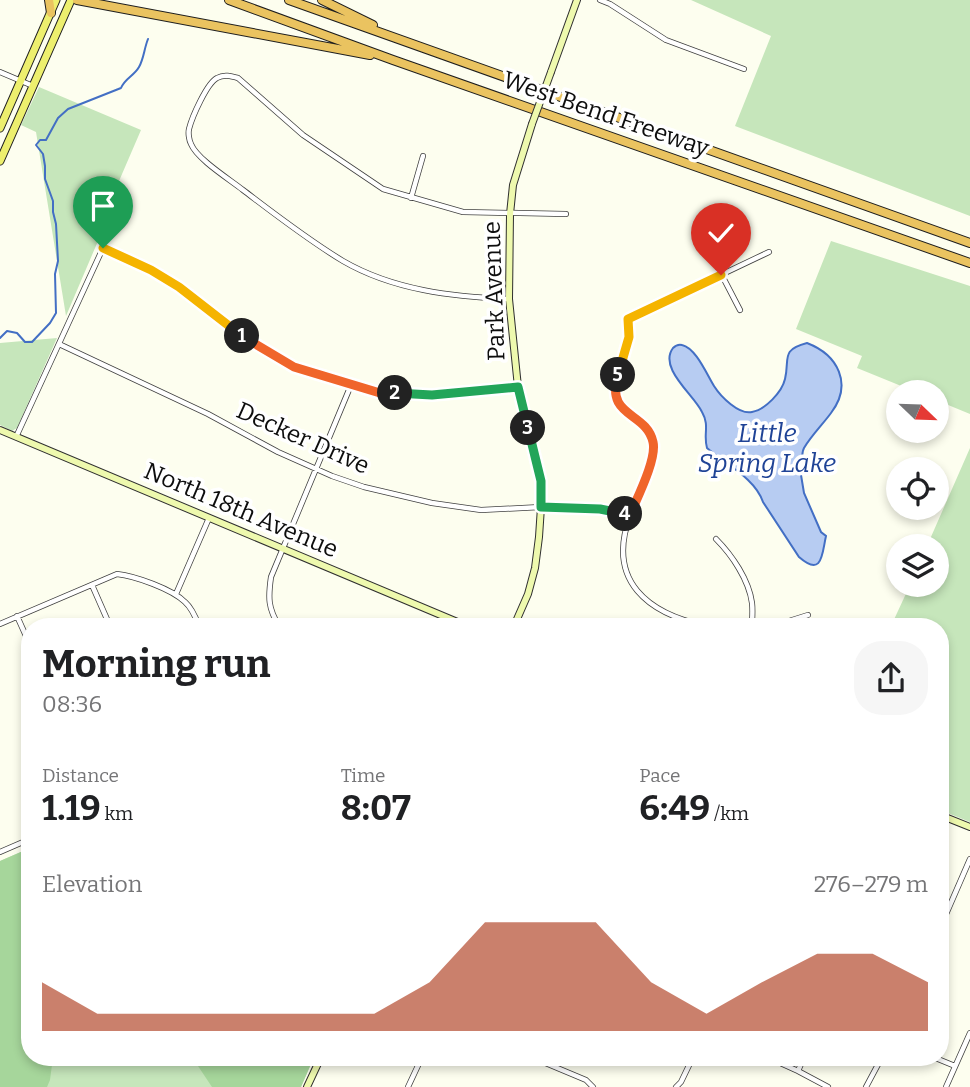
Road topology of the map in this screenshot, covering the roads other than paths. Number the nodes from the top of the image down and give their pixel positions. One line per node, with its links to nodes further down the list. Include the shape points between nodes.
1 (49, 0): 10 (highway)
2 (56, 0): 10 (main road)
3 (71, 0): 16 (main road)
4 (77, 0): 12 (highway)
5 (229, 0): 12 (highway, West Bend Freeway)
6 (289, 0): 11 (highway, West Bend Freeway)
7 (322, 0): 11 (highway)
8 (577, 0): 21 (street, Park Avenue, bridge, via 513,185)
9 (600, 0): 13 (street, via 666,40)
10 (51, 13): 15 (main road)
11 (394, 36): 24 (highway, West Bend Freeway)
12 (393, 60): 26 (highway, West Bend Freeway)
13 (744, 69)
14 (0, 72): 15 (street)
15 (21, 81): 16 (street); 17 (main road)
16 (33, 86): 19 (main road)
17 (0, 128)
18 (423, 156): 20 (street)
19 (0, 161)
20 (411, 198): 21 (street, via 463,212); 28 (street, via 383,189 303,135 238,78 216,78 188,131 191,145 205,161 346,263 421,290)
21 (510, 214): 22 (street); 28 (street, Park Avenue)
22 (566, 214)
23 (701, 235): 27 (street)
24 (970, 243)
25 (769, 252): 27 (street)
26 (970, 263)
27 (721, 275): 29 (street); 37 (street, via 628,319 629,337 615,384 617,400 647,428 654,444)
28 (509, 299): 32 (street, Park Avenue)
29 (740, 310)
30 (59, 344): 31 (street, via 103,248 179,287 243,337 294,367); 34 (street); 35 (street, Decker Drive)
31 (351, 385): 32 (street, via 380,393 432,395); 35 (street)
32 (518, 387): 36 (street, Park Avenue, via 541,481)
33 (0, 430): 34 (street, North 18th Avenue)
34 (16, 438): 38 (street, North 18th Avenue)
35 (316, 468): 36 (street, Decker Drive, via 364,487 432,503 481,510); 40 (street)
36 (541, 507): 37 (street, Decker Drive); 49 (street, Park Avenue, via 535,568)
37 (630, 515): 50 (street, via 622,556 629,577 654,606)
38 (209, 518): 40 (street, North 18th Avenue); 42 (street)
39 (716, 539): 51 (street, via 746,582)
40 (283, 548): 47 (street, via 268,597); 48 (street, North 18th Avenue)
41 (92, 585): 42 (street, via 117,574); 44 (street); 45 (street)
42 (176, 594): 46 (street)
43 (808, 615): 52 (street)
44 (17, 616): 53 (street); 54 (street)
45 (106, 618)
46 (195, 618)
47 (274, 618)
48 (448, 618)
49 (518, 618)
50 (677, 618)
51 (752, 618)
52 (798, 618)
53 (0, 624)
54 (21, 625)
55 (949, 819): 56 (street)
56 (970, 827)
57 (21, 843): 58 (street)
58 (0, 852)
59 (970, 859): 60 (street)
60 (949, 907)
61 (970, 1033): 70 (street)
62 (949, 1064): 70 (street)
63 (317, 1066): 72 (street)
64 (418, 1066): 73 (street)
65 (553, 1066): 74 (street)
66 (689, 1066): 75 (street)
67 (787, 1066): 71 (street)
68 (800, 1066): 71 (street)
69 (877, 1066): 77 (street)
70 (955, 1066): 78 (street)
71 (798, 1071): 76 (street)
72 (307, 1087)
73 (408, 1087)
74 (593, 1087)
75 (676, 1087)
76 (828, 1087)
77 (866, 1087)
78 (946, 1087)

